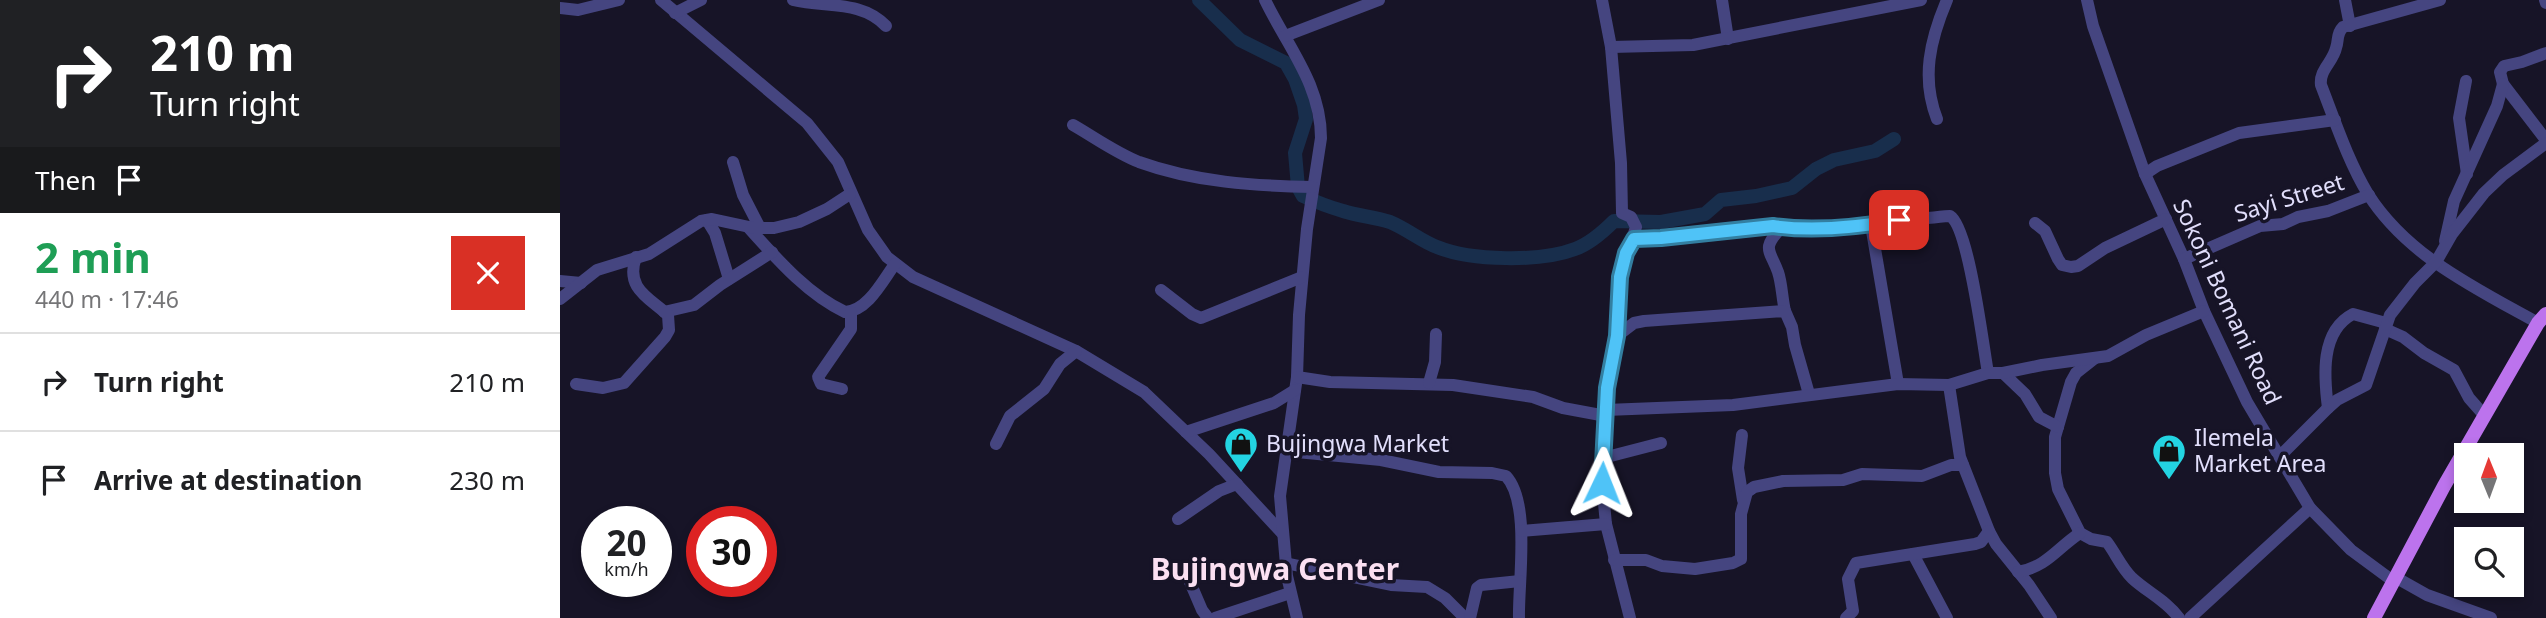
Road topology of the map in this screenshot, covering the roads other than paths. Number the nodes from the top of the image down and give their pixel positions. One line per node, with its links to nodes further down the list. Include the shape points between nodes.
1 (620, 0): 15 (street, via 578,10)
2 (659, 0): 16 (street)
3 (701, 0): 16 (street)
4 (793, 0): 17 (street, via 872,12)
5 (1265, 0): 19 (street)
6 (1379, 0): 14 (street)
7 (1602, 0): 21 (street)
8 (1722, 0): 20 (street)
9 (1921, 0): 20 (street)
10 (1947, 0): 25 (street, via 1929,64 1928,90)
11 (2087, 0): 30 (street, Sokoni Bomani Road)
12 (2345, 0): 18 (street)
13 (2440, 0): 18 (street)
14 (1347, 6): 19 (street)
15 (560, 8)
16 (675, 13): 33 (street, via 807,123 838,162)
17 (886, 26)
18 (2350, 26): 26 (street, via 2339,30 2336,51 2320,80)
19 (1285, 36): 32 (street, via 1311,85 1321,121)
20 (1728, 39): 21 (street)
21 (1611, 47): 41 (street, via 1620,198 1622,213 1635,222)
22 (2546, 53): 24 (street, via 2504,66 2500,72)
23 (2466, 81): 31 (street, via 2459,118)
24 (2503, 84): 28 (street); 31 (street)
25 (1937, 119)
26 (2334, 120): 30 (street, via 2239,133); 34 (street)
27 (1073, 125): 32 (street, via 1136,161 1178,174 1242,184)
28 (2546, 141): 42 (street, via 2484,193)
29 (733, 162): 39 (street)
30 (2145, 174): 36 (street, Sokoni Bomani Road)
31 (2467, 174): 42 (street, via 2454,201)
32 (1314, 187): 48 (street)
33 (850, 194): 39 (street, via 799,222 774,229); 47 (street, via 877,246)
34 (2369, 195): 45 (street, Sayi Street, via 2329,211 2260,226); 46 (street, via 2398,229)
35 (707, 219): 39 (street); 44 (street, via 659,249); 49 (street)
36 (2166, 219): 37 (street, via 2071,267 2057,259 2045,231); 45 (street, Sokoni Bomani Road)
37 (2035, 223)
38 (1871, 225): 40 (street); 64 (street, via 1927,217 1950,216 1956,221 1968,254); 69 (street)
39 (754, 228): 43 (street)
40 (1781, 228): 41 (street); 54 (street, via 1769,244 1769,253 1778,271)
41 (1634, 239): 61 (street, via 1620,277)
42 (2443, 248): 46 (street)
43 (772, 252): 49 (street); 57 (street, via 832,306)
44 (636, 257): 51 (street, via 597,270); 56 (street, via 631,270 634,282)
45 (2184, 259): 55 (street, Sokoni Bomani Road)
46 (2436, 262): 58 (street, via 2458,279); 59 (street, via 2411,288)
47 (895, 264): 57 (street, via 874,294); 62 (street, via 920,280)
48 (1302, 277): 52 (street, via 1201,318); 68 (street)
49 (729, 279): 56 (street, via 694,304)
50 (560, 281): 51 (street)
51 (581, 283): 53 (street)
52 (1161, 290)
53 (560, 299)
54 (1785, 311): 61 (street, via 1644,321); 72 (street)
55 (2204, 311): 63 (street); 84 (street, Sokoni Bomani Road, via 2247,402)
56 (664, 312): 67 (street, via 669,330 624,383 603,388)
57 (851, 312): 71 (street, via 851,329 818,377 821,384)
58 (2542, 319): 76 (main road)
59 (2386, 326): 74 (street, via 2366,385); 74 (street, via 2353,314 2336,330 2324,370); 76 (street, via 2454,370)
60 (1436, 334): 66 (street)
61 (1617, 336): 75 (street)
62 (1076, 351): 78 (street, via 1144,392); 82 (street, via 1060,364 1044,389 1010,416)
63 (2095, 358): 65 (street); 77 (street, via 2076,373)
64 (1987, 373): 65 (street); 70 (street)
65 (2003, 373): 77 (street, via 2025,394 2039,417)
66 (1429, 383): 68 (street); 75 (street, via 1533,397 1563,408)
67 (576, 384)
68 (1296, 384): 78 (street, via 1274,403); 83 (street)
69 (1898, 384): 70 (street); 72 (street)
70 (1949, 385): 86 (street)
71 (842, 389)
72 (1809, 394): 73 (street, via 1733,405)
73 (1628, 408): 75 (street); 80 (street)
74 (2328, 408): 84 (street)
75 (1606, 413): 80 (street)
76 (2484, 415): 103 (main road)
77 (2058, 427): 95 (street, via 2054,450 2058,489)
78 (1186, 432): 87 (street)
79 (1742, 435): 88 (street, via 1738,468)
80 (1604, 439): 85 (street)
81 (1661, 443): 85 (street)
82 (996, 444)
83 (1286, 451): 92 (street, via 1381,460 1439,472 1506,476 1513,486); 94 (street, via 1280,496)
84 (2280, 456): 89 (street, Sokoni Bomani Road)
85 (1603, 458): 91 (street)
86 (1963, 465): 88 (street, via 1922,476 1862,474 1843,480 1767,484 1747,492); 93 (street)
87 (1237, 484): 90 (street); 94 (street)
88 (1744, 501): 99 (street, via 1740,561 1686,569)
89 (2310, 508): 103 (street, Sokoni Bomani Road, via 2351,550); 116 (street)
90 (1178, 519)
91 (1606, 524): 92 (street); 99 (street)
92 (1522, 531): 104 (street)
93 (1989, 531): 96 (street); 97 (street)
94 (1282, 533): 100 (street)
95 (2080, 533): 102 (street, via 2042,565); 115 (street, via 2107,542 2132,578)
96 (1975, 544): 97 (street); 98 (street)
97 (1996, 544): 102 (street)
98 (1913, 554): 112 (street, via 1856,563 1848,579 1853,611); 113 (street)
99 (1614, 560): 111 (street)
100 (1285, 563): 105 (street); 110 (street, via 1427,587)
101 (1184, 568): 107 (street)
102 (2018, 572): 114 (street)
103 (2394, 579): 117 (main road); 118 (street, Sokoni Bomani Road)
104 (1520, 581): 106 (street); 110 (street, via 1481,585)
105 (1290, 593): 108 (street); 109 (street)
106 (1516, 615)
107 (1208, 618)
108 (1215, 618)
109 (1297, 618)
110 (1467, 618)
111 (1630, 618)
112 (1846, 618)
113 (1947, 618)
114 (2050, 618)
115 (2179, 618)
116 (2190, 618)
117 (2374, 618)
118 (2491, 618)

